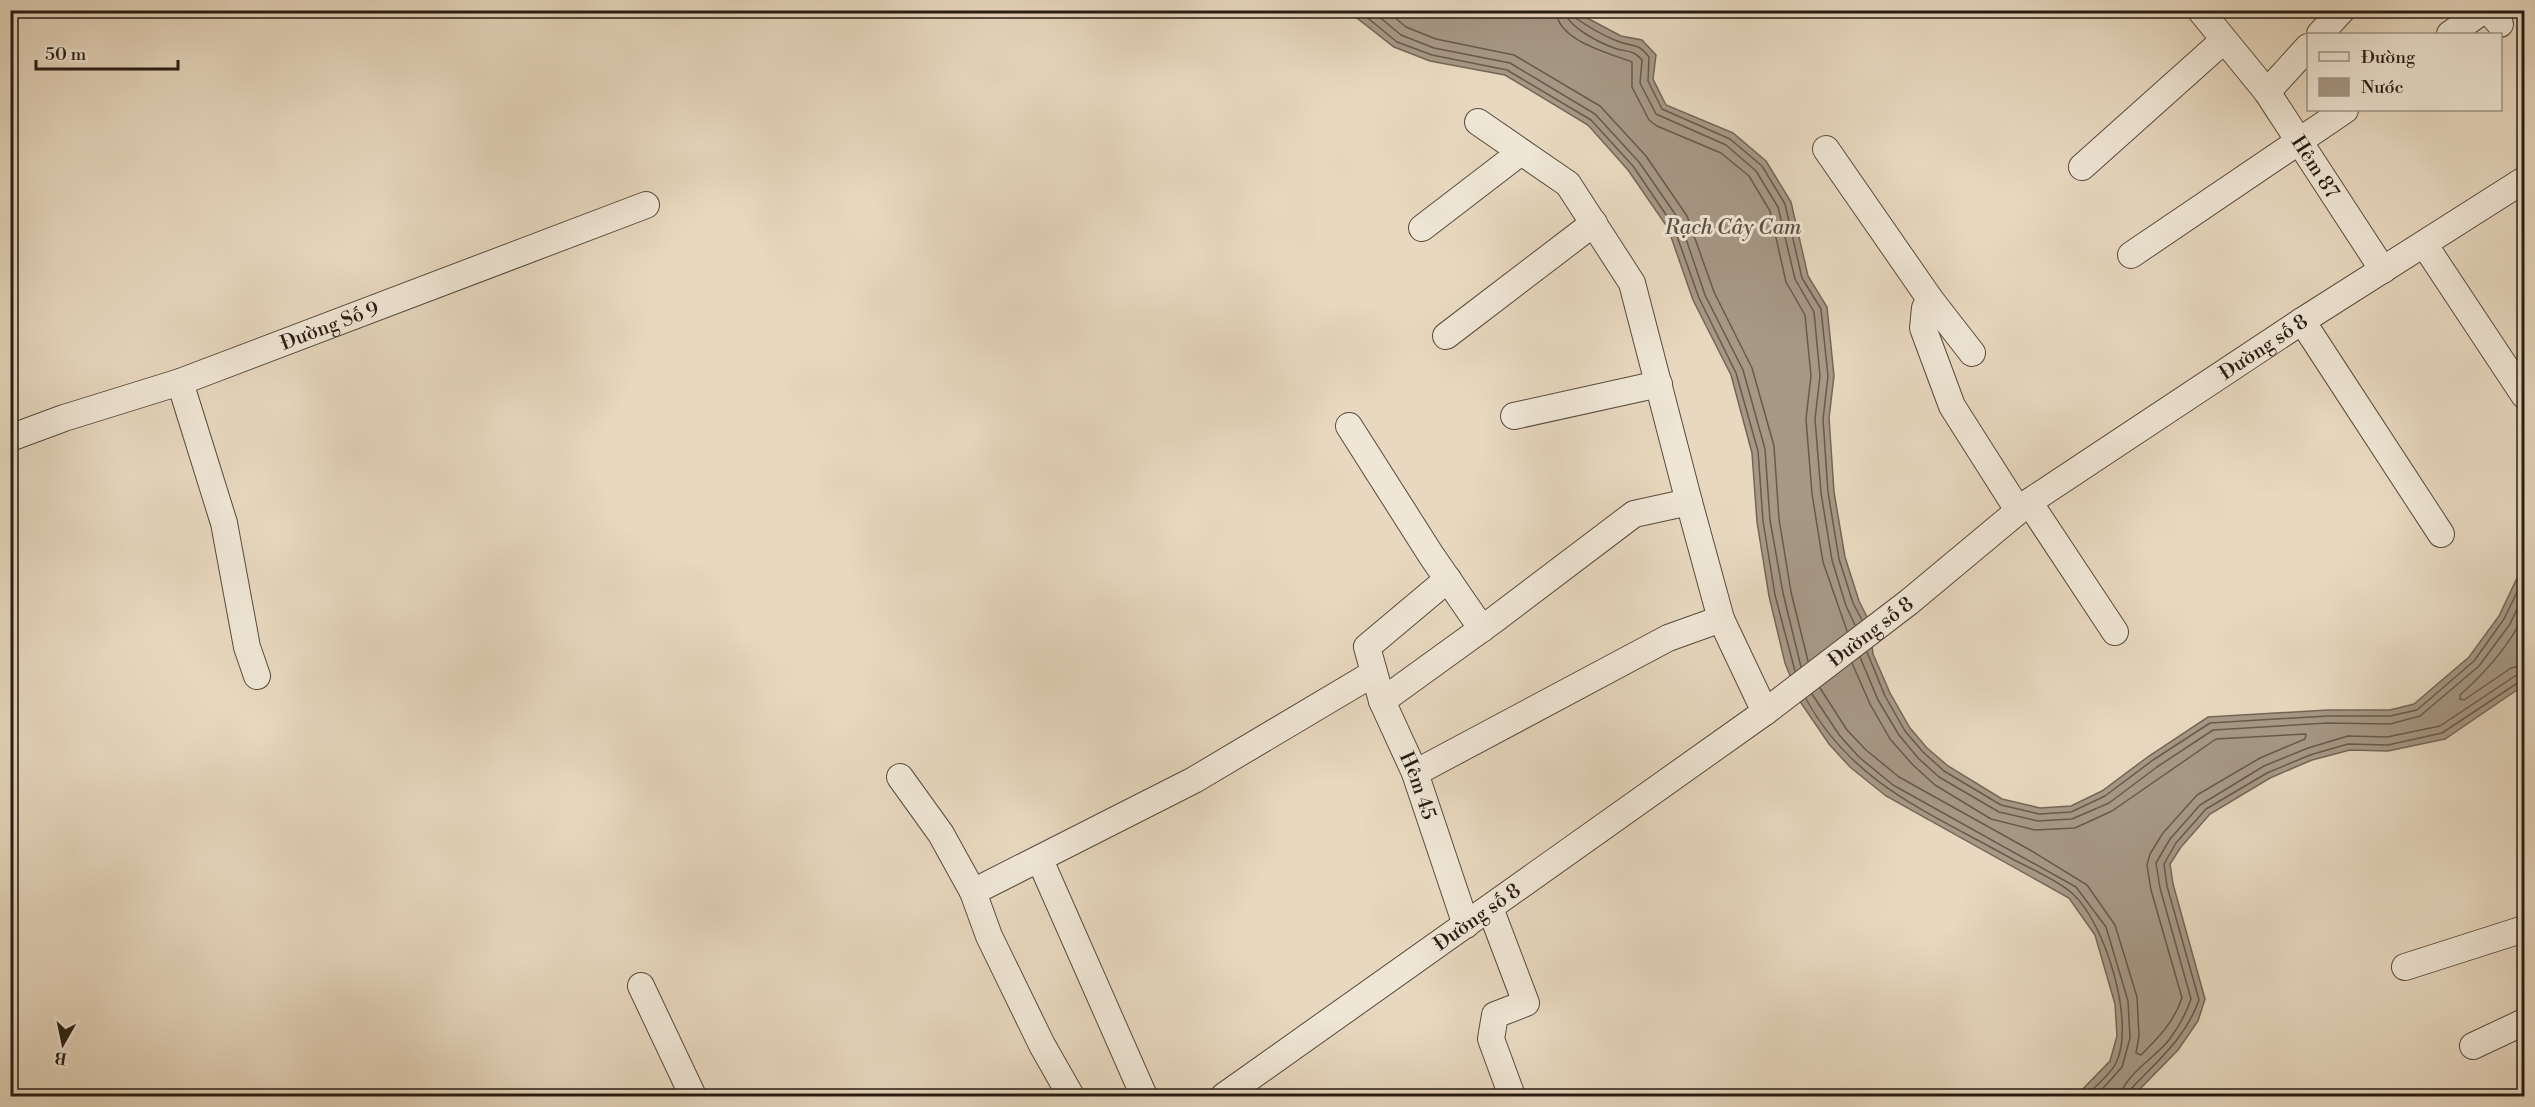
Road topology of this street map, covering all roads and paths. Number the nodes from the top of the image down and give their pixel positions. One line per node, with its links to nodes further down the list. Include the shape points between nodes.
1 (2342, 10): 4 (street)
2 (2206, 13): 6 (street, Hẻm 87)
3 (2491, 15): 5 (street)
4 (2321, 33)
5 (2452, 33)
6 (2224, 40): 8 (street, Hẻm 87); 14 (street)
7 (2307, 48): 8 (street)
8 (2267, 92): 11 (street, Hẻm 87)
9 (2344, 111): 11 (street)
10 (1478, 122): 13 (street)
11 (2299, 141): 20 (street); 21 (street, Hẻm 87)
12 (1826, 149): 22 (street)
13 (1521, 152): 17 (street, via 1568,184); 18 (street)
14 (2082, 167)
15 (2524, 180): 19 (street, Đường số 8)
16 (646, 205): 26 (street, Đường Số 9)
17 (1594, 223): 24 (street); 27 (street, via 1632,283)
18 (1422, 228)
19 (2424, 244): 21 (street, Đường số 8); 28 (street)
20 (2131, 255)
21 (2383, 270): 23 (street, Đường số 8)
22 (1930, 299): 25 (street); 33 (street, via 1923,328 1952,406)
23 (2302, 321): 33 (street, Đường số 8); 34 (street)
24 (1446, 336)
25 (1972, 353)
26 (180, 382): 31 (street, Đường Số 9); 40 (street, via 225,523 246,647)
27 (1659, 384): 29 (street); 32 (street)
28 (2524, 394)
29 (1514, 416)
30 (1349, 426): 35 (street)
31 (10, 438)
32 (1689, 502): 36 (street); 37 (street, via 1634,514)
33 (2024, 506): 38 (street); 42 (street, Đường số 8, via 1909,602)
34 (2441, 534)
35 (1448, 579): 37 (street); 39 (street, Hẻm 45, via 1367,647)
36 (1721, 619): 42 (street); 43 (street, via 1659,643)
37 (1482, 628): 41 (street)
38 (2115, 632)
39 (1374, 673): 41 (street, Hẻm 45); 45 (street, via 1194,780)
40 (257, 676)
41 (1382, 701): 43 (street, Hẻm 45)
42 (1771, 708): 47 (street, Đường số 8)
43 (1415, 773): 48 (street, Hẻm 45)
44 (900, 777): 46 (street, via 941,834)
45 (1040, 860): 46 (street); 56 (street)
46 (973, 892): 55 (street, via 988,936)
47 (1490, 908): 48 (street, Đường số 8); 58 (street, via 1526,1003 1494,1015 1491,1039)
48 (1466, 925): 57 (street, Đường số 8)
49 (2524, 929): 50 (street)
50 (2405, 967)
51 (641, 986): 54 (street)
52 (2524, 1022): 53 (street)
53 (2473, 1046)
54 (693, 1096)
55 (1071, 1096)
56 (1144, 1096)
57 (1224, 1096)
58 (1512, 1096)

